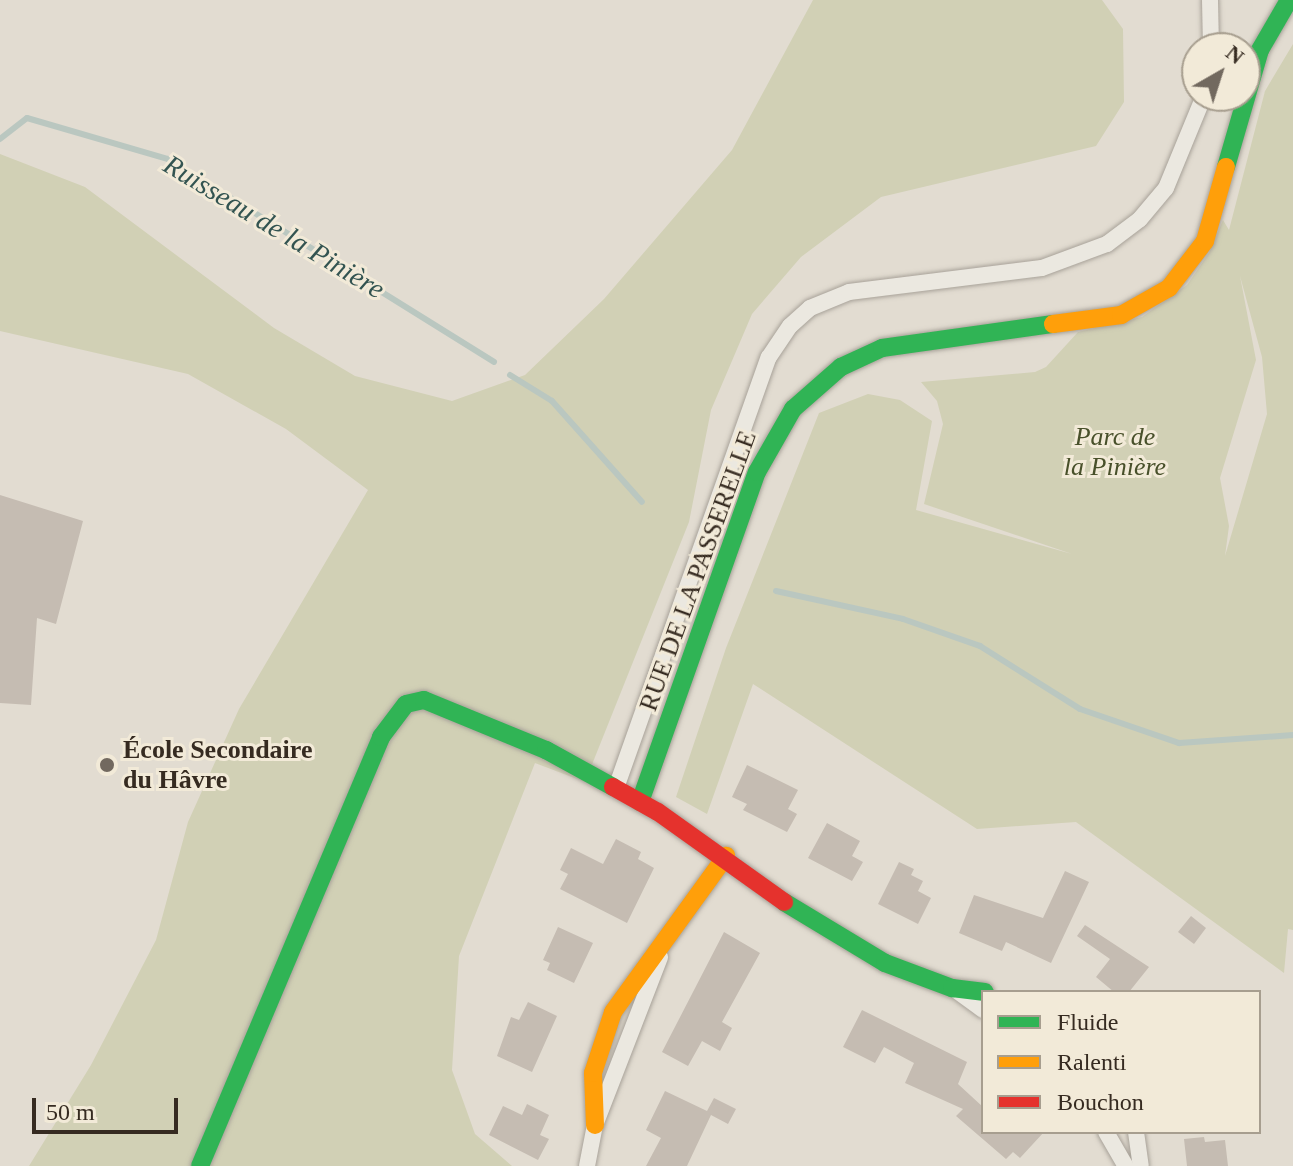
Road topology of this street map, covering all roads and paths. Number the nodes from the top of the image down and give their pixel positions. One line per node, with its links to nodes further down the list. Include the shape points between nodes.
1 (1210, 0): 3 (street)
2 (1289, 0): 6 (street, RUE DE LA PASSERELLE, via 1258,57 1205,241 1169,288 1121,315 882,348 841,367 793,409 757,472)
3 (1211, 32)
4 (1197, 112): 5 (street, RUE DE LA PASSERELLE, via 1166,188 1140,219 1107,244 1056,266 849,292 821,302 790,326 769,357)
5 (616, 788): 6 (street); 15 (street, via 546,750 445,707 424,700 406,704 393,716 365,771)
6 (640, 802): 7 (street)
7 (726, 856): 8 (street); 9 (street, via 815,924 885,963)
8 (667, 940): 12 (street); 12 (street, via 613,1012 593,1073)
9 (952, 988): 10 (street); 11 (street)
10 (981, 992)
11 (981, 1009)
12 (595, 1125): 16 (street)
13 (1107, 1134): 17 (street)
14 (1136, 1134): 18 (street)
15 (200, 1166)
16 (587, 1166)
17 (1126, 1166)
18 (1141, 1166)

